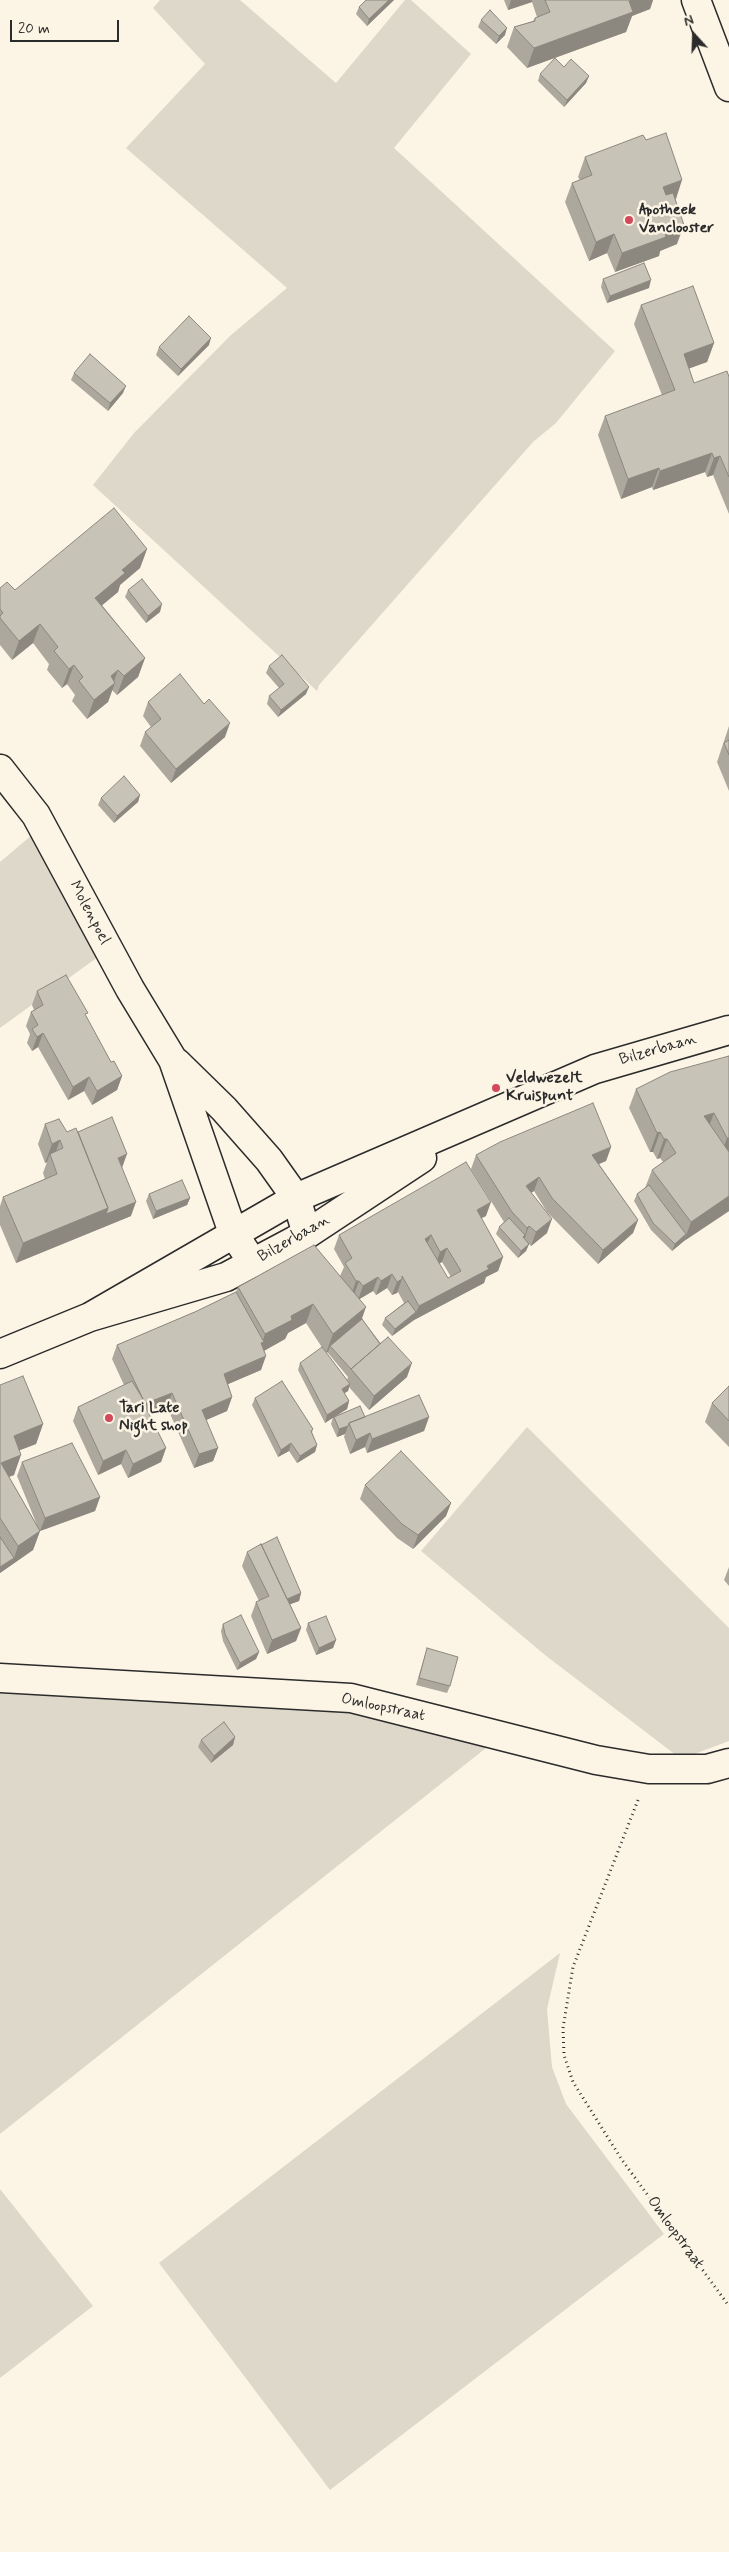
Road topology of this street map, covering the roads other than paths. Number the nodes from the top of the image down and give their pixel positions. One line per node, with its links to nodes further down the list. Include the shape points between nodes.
1 (696, 0): 2 (street)
2 (729, 87)
3 (0, 769): 5 (street, Molenpoel, via 36,815 130,989)
4 (729, 1030): 6 (street, Bilzerbaan, via 595,1069)
5 (173, 1060): 7 (street, Molenpoel, via 269,1160); 8 (street, Molenpoel)
6 (478, 1121): 7 (street, Bilzerbaan); 9 (street, Bilzerbaan)
7 (296, 1198): 8 (street, Bilzerbaan); 9 (street, Molenpoel)
8 (233, 1233): 10 (street, Molenpoel); 11 (street, Bilzerbaan)
9 (307, 1234): 10 (street, Bilzerbaan)
10 (253, 1263): 11 (street, Bilzerbaan, via 226,1277)
11 (90, 1317): 12 (street, Bilzerbaan)
12 (0, 1354)
13 (0, 1678): 14 (street, Omloopstraat, via 351,1698 596,1760 649,1769 707,1769)
14 (729, 1763)

